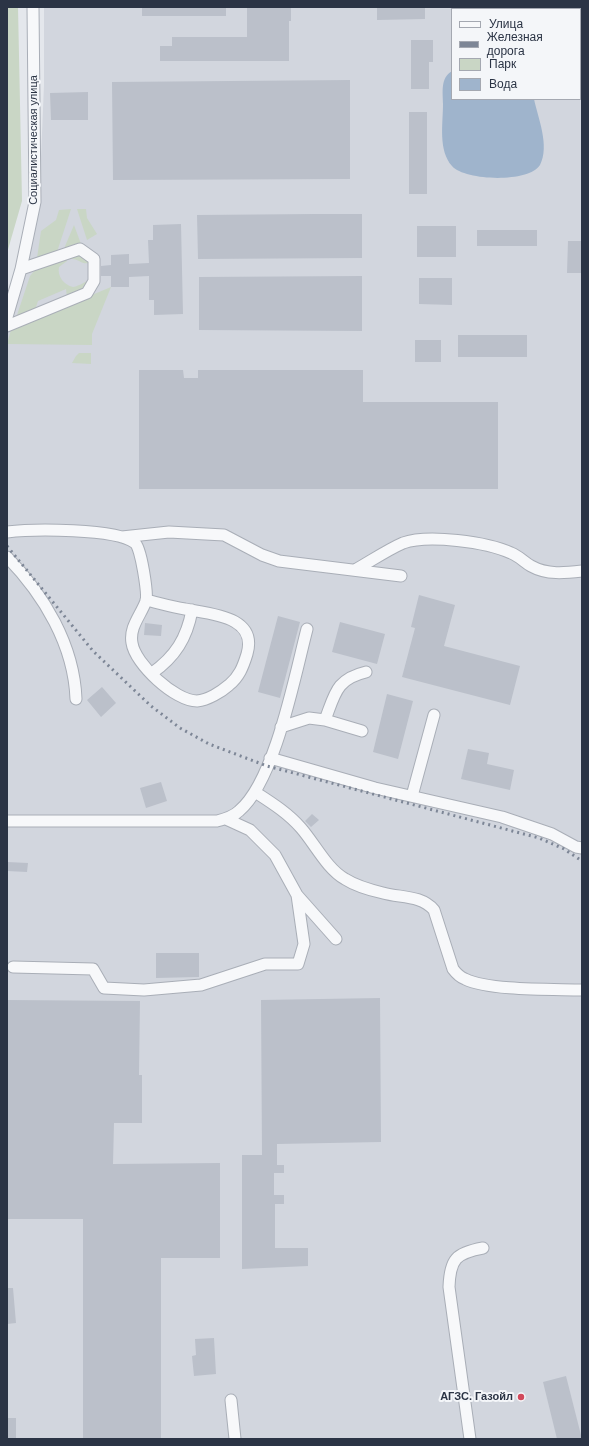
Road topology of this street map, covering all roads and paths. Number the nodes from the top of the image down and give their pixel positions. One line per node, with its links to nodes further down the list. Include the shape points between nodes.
1 (33, 7): 2 (street, Социалистическая улица, via 35,202)
2 (21, 268): 3 (street, Социалистическая улица); 4 (street, via 80,249 94,259 94,281 87,293)
3 (7, 317)
4 (7, 326)
5 (7, 532): 6 (street, via 76,531)
6 (119, 537): 8 (street, via 169,532 216,534 231,538 279,561); 11 (street, via 135,542 139,547)
7 (7, 557): 16 (street, via 56,623 70,663)
8 (355, 570): 9 (street, via 404,543 426,540 501,548 518,556 530,566 551,572); 10 (street)
9 (582, 571)
10 (401, 576)
11 (146, 600): 12 (street); 15 (street, via 136,619 131,641 136,653)
12 (192, 610): 15 (street, via 186,635 179,648 169,660); 15 (street, via 226,618 243,629 249,643 243,668 230,685 216,694 197,700 185,698 171,691)
13 (307, 629): 19 (street)
14 (366, 672): 18 (street, via 354,674 341,683)
15 (152, 673)
16 (76, 699)
17 (434, 715): 23 (street)
18 (325, 720): 19 (street, via 304,719); 20 (street)
19 (281, 727): 21 (street)
20 (362, 731)
21 (270, 758): 22 (street); 23 (street)
22 (255, 792): 24 (street, via 240,810); 30 (street, via 280,808 300,827 344,879 383,893 414,898 429,904 434,910 453,969 465,980 526,988)
23 (412, 796): 26 (street, via 509,819)
24 (226, 819): 25 (street, via 168,822); 27 (street, via 250,830 275,856)
25 (7, 821)
26 (582, 848)
27 (297, 895): 28 (street); 29 (street, via 304,944 298,964 265,964 202,985 144,990 104,988 93,969)
28 (336, 939)
29 (13, 968)
30 (582, 990)
31 (483, 1248): 34 (street, via 462,1253 457,1257 451,1268 449,1287)
32 (230, 1400): 33 (street)
33 (235, 1439)
34 (470, 1439)

